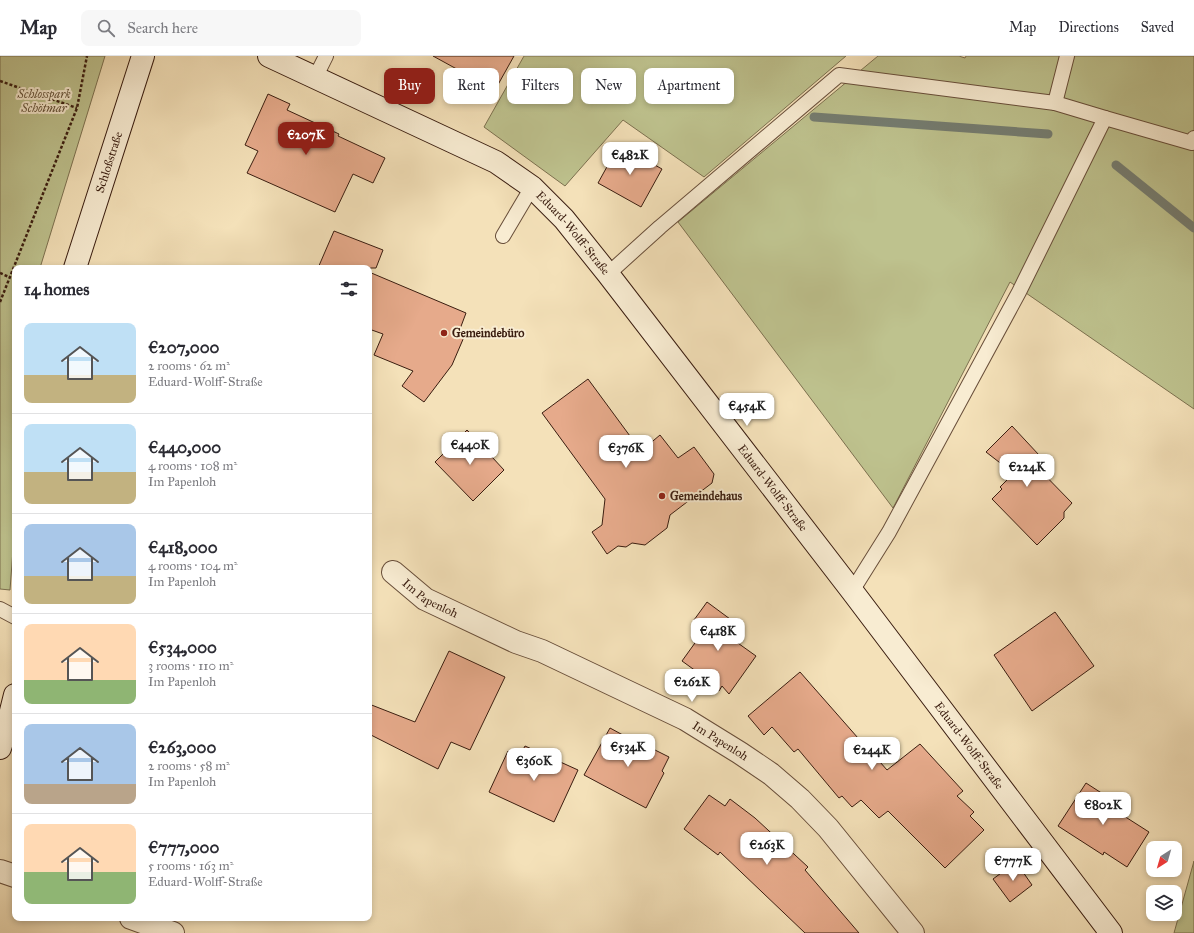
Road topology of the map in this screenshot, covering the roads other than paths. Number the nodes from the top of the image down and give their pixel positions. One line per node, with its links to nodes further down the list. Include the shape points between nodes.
1 (143, 56): 11 (street, Schloßstraße)
2 (269, 56): 5 (street, Eduard-Wolff-Straße)
3 (326, 56): 5 (lane)
4 (1067, 56): 6 (lane)
5 (315, 78): 9 (street, Eduard-Wolff-Straße, via 496,162)
6 (1055, 103): 7 (lane); 12 (lane, via 839,76)
7 (1105, 118): 8 (lane, via 1192,143); 14 (lane, via 1019,292 889,532)
8 (1194, 138)
9 (532, 187): 10 (lane); 12 (street, Eduard-Wolff-Straße, via 564,219)
10 (503, 236)
11 (76, 265)
12 (608, 274): 14 (street, Eduard-Wolff-Straße)
13 (392, 572): 23 (street, Im Papenloh, via 426,599 685,719 772,774 828,828)
14 (852, 592): 24 (street, Eduard-Wolff-Straße)
15 (0, 609): 16 (lane)
16 (12, 615)
17 (12, 707): 18 (street)
18 (0, 748)
19 (0, 871): 20 (street)
20 (12, 875)
21 (139, 921): 22 (street)
22 (173, 933)
23 (913, 933)
24 (1111, 933)

